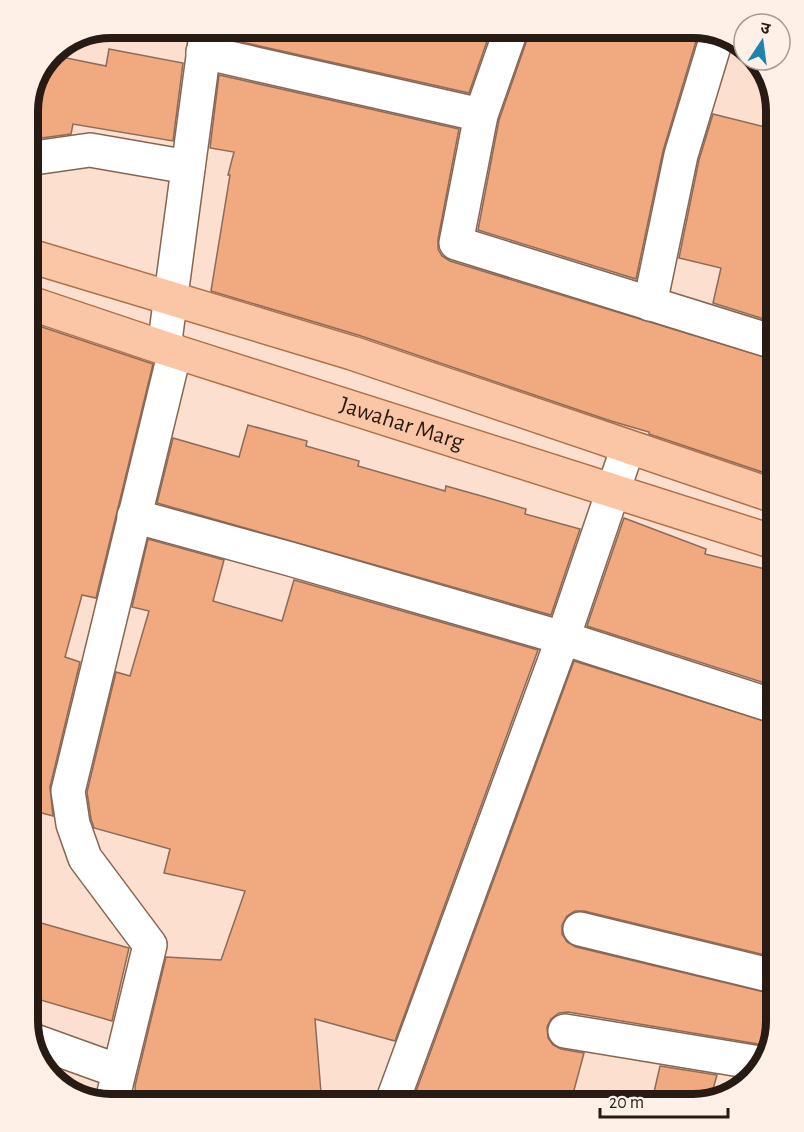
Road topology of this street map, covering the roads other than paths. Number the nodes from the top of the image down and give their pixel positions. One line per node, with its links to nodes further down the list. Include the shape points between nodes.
1 (508, 38): 4 (street)
2 (205, 39): 4 (street); 6 (street)
3 (716, 41): 9 (street, via 681,154)
4 (481, 115): 9 (street, via 456,243)
5 (38, 157): 6 (street, via 90,150)
6 (188, 167): 8 (street)
7 (38, 258): 8 (main road)
8 (171, 298): 12 (street); 13 (main road, via 352,353)
9 (651, 304): 11 (street)
10 (38, 306): 12 (main road, Jawahar Marg)
11 (766, 340)
12 (170, 350): 14 (main road, Jawahar Marg); 16 (street)
13 (628, 447): 14 (street); 15 (main road)
14 (612, 490): 17 (main road, Jawahar Marg); 18 (street)
15 (766, 493)
16 (134, 516): 18 (street); 25 (street, via 68,791 73,824 85,858 150,945)
17 (766, 539)
18 (563, 638): 19 (street); 27 (street)
19 (766, 703)
20 (580, 929): 21 (street)
21 (766, 974)
22 (565, 1031): 24 (street)
23 (41, 1043): 25 (street)
24 (754, 1062)
25 (118, 1071): 26 (street)
26 (113, 1094)
27 (395, 1094)

